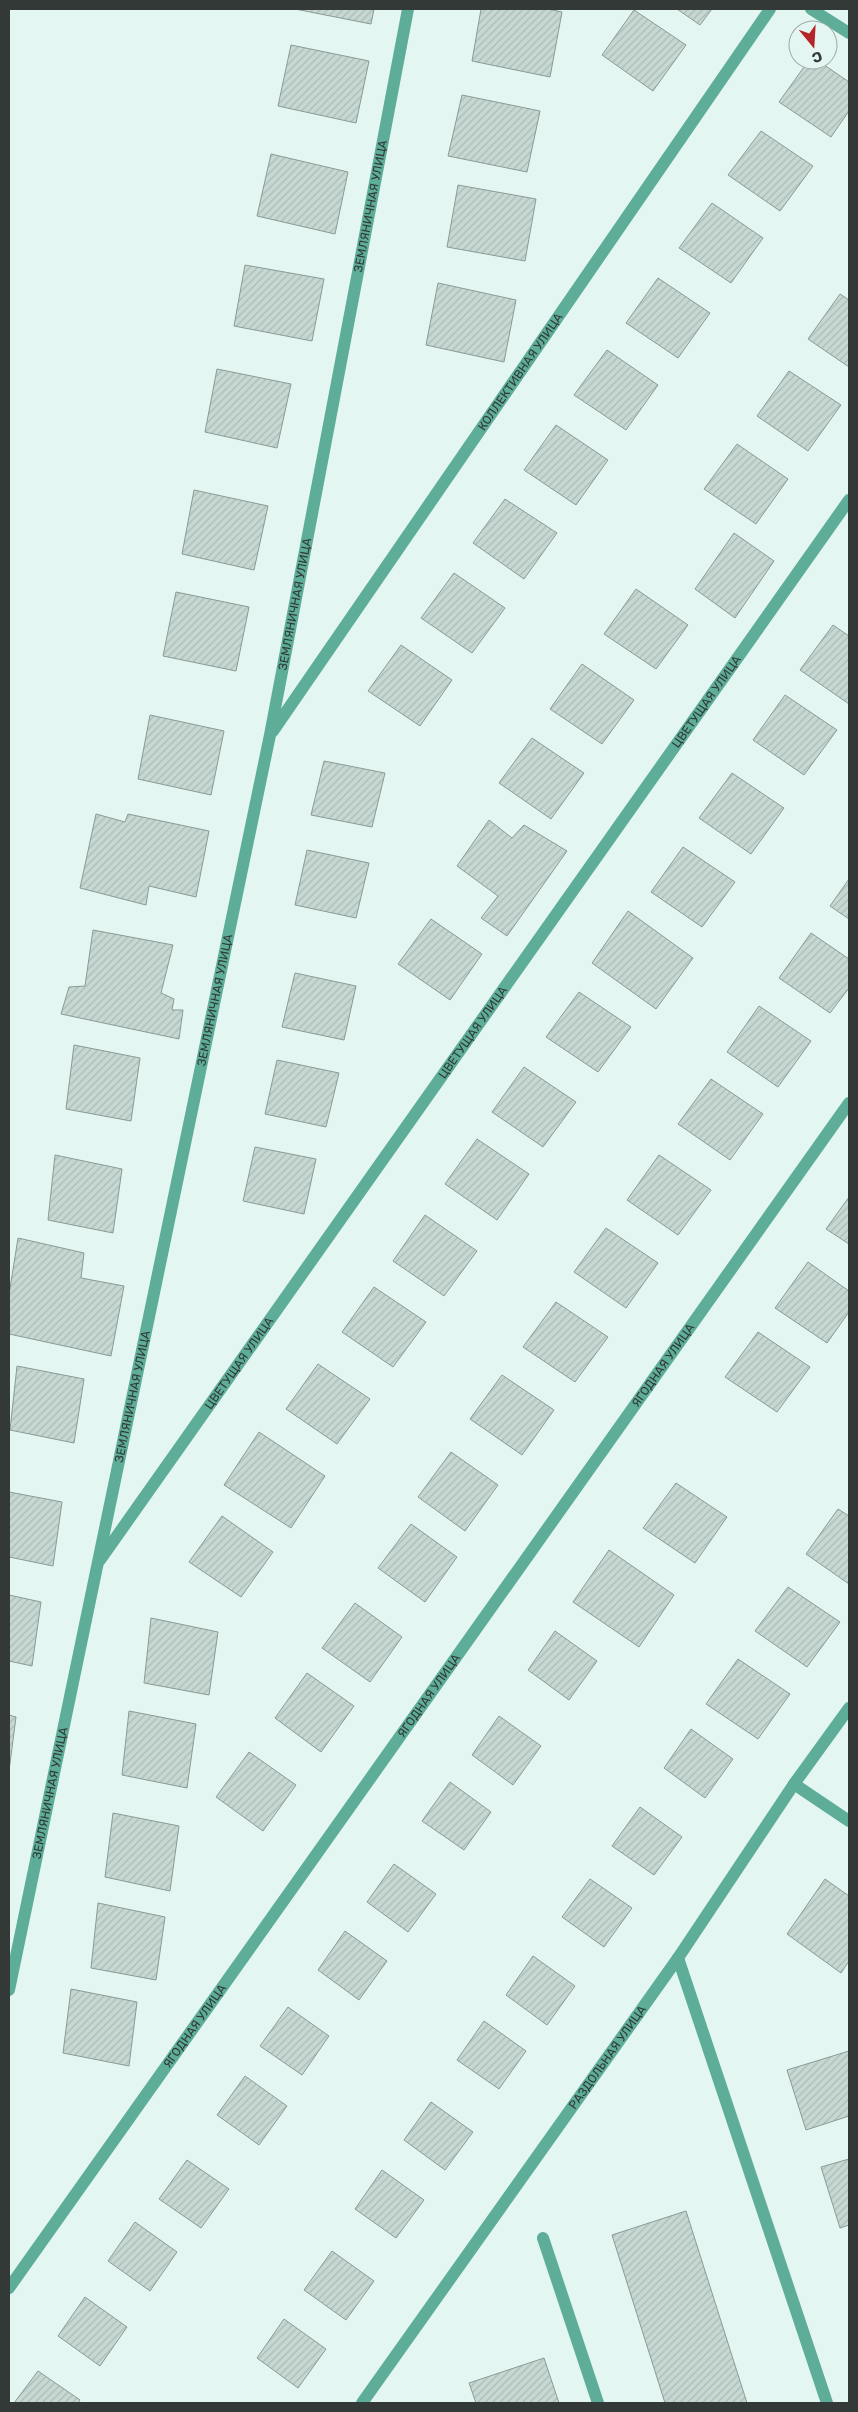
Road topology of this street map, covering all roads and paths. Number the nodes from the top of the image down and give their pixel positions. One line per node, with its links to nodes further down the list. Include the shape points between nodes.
1 (408, 9): 6 (street, ЗЕМЛЯНИЧНАЯ УЛИЦА)
2 (770, 9): 6 (street, КОЛЛЕКТИВНАЯ УЛИЦА)
3 (811, 9): 4 (street)
4 (849, 33)
5 (849, 500): 8 (street, ЦВЕТУЩАЯ УЛИЦА)
6 (270, 735): 8 (street, ЗЕМЛЯНИЧНАЯ УЛИЦА)
7 (849, 1103): 15 (street, ЯГОДНАЯ УЛИЦА)
8 (96, 1564): 13 (street, ЗЕМЛЯНИЧНАЯ УЛИЦА)
9 (849, 1708): 10 (street, РАЗДОЛЬНАЯ УЛИЦА)
10 (794, 1784): 11 (street); 12 (street, РАЗДОЛЬНАЯ УЛИЦА)
11 (849, 1821)
12 (678, 1958): 16 (street, РАЗДОЛЬНАЯ УЛИЦА); 18 (street)
13 (9, 1990)
14 (543, 2238): 17 (street)
15 (9, 2288)
16 (362, 2403)
17 (598, 2403)
18 (827, 2403)

